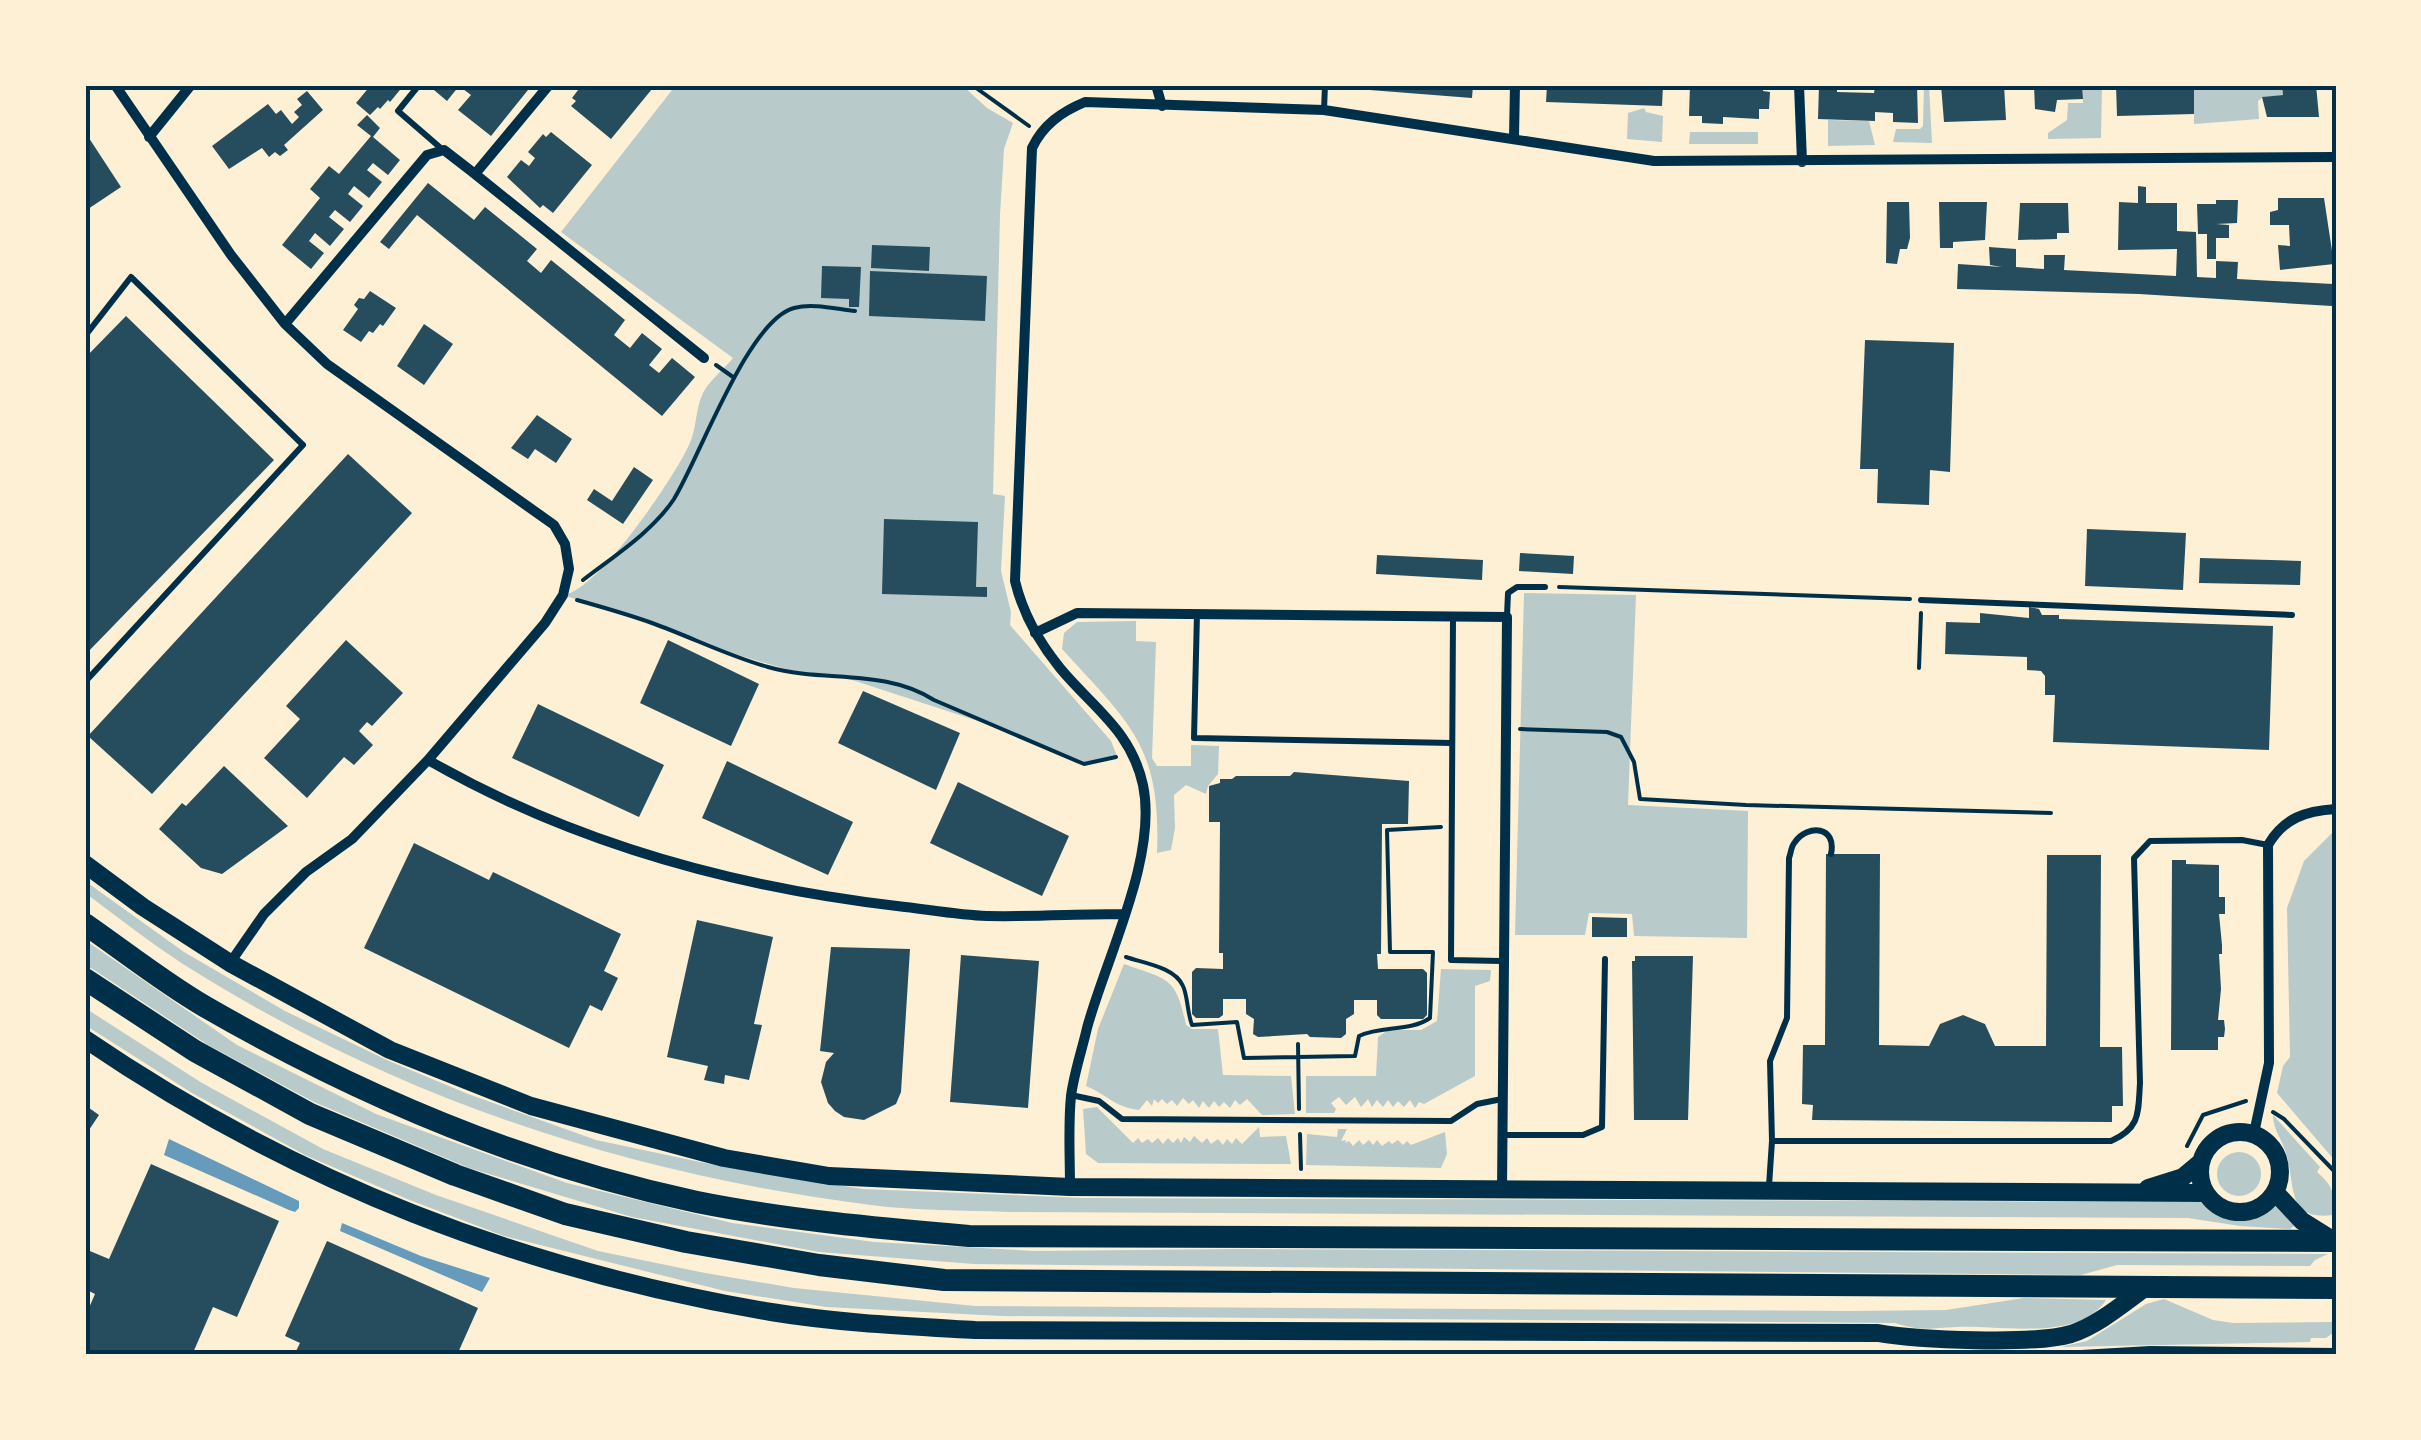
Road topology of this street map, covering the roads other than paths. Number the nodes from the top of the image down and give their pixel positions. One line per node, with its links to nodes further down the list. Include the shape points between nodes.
1 (115, 85): 11 (street)
2 (192, 85): 11 (street)
3 (419, 85): 13 (lane, via 398,111)
4 (549, 85): 16 (street)
5 (1156, 85): 9 (street)
6 (1325, 85): 10 (lane)
7 (1514, 85): 12 (street)
8 (1800, 85): 15 (street)
9 (1162, 106): 10 (street); 26 (street, via 1085,102 1062,112 1032,148 1015,580)
10 (1324, 110): 12 (street)
11 (150, 136): 17 (street)
12 (1514, 138): 15 (street, via 1654,161)
13 (444, 150): 16 (street); 17 (street, via 426,155 412,170)
14 (2336, 157): 15 (street)
15 (1802, 162)
16 (474, 174): 19 (street)
17 (284, 324): 29 (street, via 328,364 554,524 566,544 570,569 546,623)
18 (85, 336): 27 (lane, via 131,277 304,445)
19 (704, 358)
20 (1544, 586): 25 (lane, via 1508,593)
21 (1921, 600): 23 (lane)
22 (1197, 612): 24 (street); 26 (street, via 1077,612); 28 (lane, via 1194,738)
23 (2292, 615)
24 (1453, 616): 25 (street); 28 (lane)
25 (1507, 618): 37 (street)
26 (1036, 633): 34 (street, via 1059,667 1118,727 1133,754 1147,818)
27 (85, 682)
28 (1452, 743): 37 (lane, via 1451,960)
29 (428, 760): 34 (street, via 489,795 578,831 767,886 984,916); 38 (street, via 352,839 264,914)
30 (2336, 809): 31 (street, via 2280,824)
31 (2268, 845): 43 (street, via 2268,1063); 45 (lane, via 2150,841 2134,858 2140,1083 2137,1118 2126,1134 2111,1141)
32 (1831, 854): 45 (lane, via 1832,836 1822,830 1795,842 1789,858 1787,1018 1770,1061)
33 (85, 864): 38 (street)
34 (1124, 914): 41 (street)
35 (85, 924): 53 (highway, via 216,1012 327,1074 452,1129 697,1202 828,1224 988,1236)
36 (1605, 959): 44 (lane, via 1602,1127 1583,1135)
37 (1502, 960): 42 (street)
38 (230, 963): 47 (street, via 390,1050 593,1124 828,1176)
39 (85, 979): 54 (highway, via 195,1051 310,1114 455,1176 565,1214 819,1266 956,1280)
40 (85, 1039): 54 (street, via 220,1124 393,1208 539,1260 773,1312 975,1330 2043,1338 2092,1324)
41 (1071, 1095): 42 (lane, via 1099,1101 1122,1119 1452,1121 1476,1104); 47 (street)
42 (1502, 1099): 44 (street)
43 (2254, 1133): 46 (street, via 2218,1138); 51 (street, via 2279,1162)
44 (1502, 1135): 48 (street)
45 (1772, 1141): 49 (lane)
46 (2201, 1162): 50 (street, via 2183,1177); 52 (street)
47 (1070, 1188): 48 (street)
48 (1502, 1190): 49 (street)
49 (1768, 1191): 50 (street)
50 (2132, 1192): 52 (street)
51 (2276, 1192): 52 (street, via 2241,1212); 53 (street, via 2302,1221)
52 (2206, 1193)
53 (2335, 1241)
54 (2149, 1285): 55 (highway)
55 (2336, 1288)

